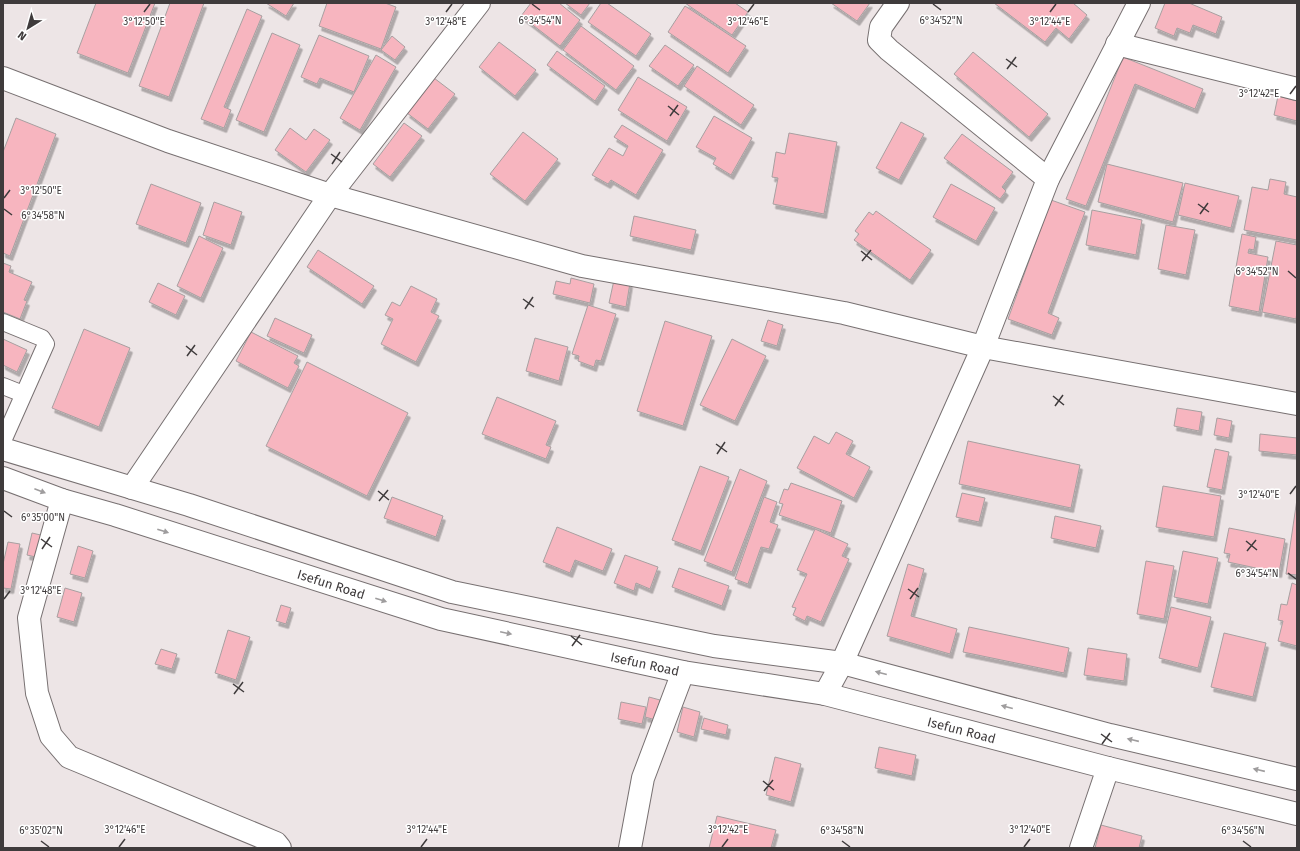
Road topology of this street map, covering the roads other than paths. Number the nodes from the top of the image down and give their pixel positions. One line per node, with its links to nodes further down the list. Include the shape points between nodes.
1 (480, 3): 8 (street)
2 (898, 3): 7 (street, via 881,27 879,40)
3 (1139, 3): 4 (street)
4 (1118, 44): 6 (street); 7 (street)
5 (3, 78): 8 (street, via 168,141)
6 (1297, 89)
7 (1048, 179): 10 (street)
8 (330, 195): 10 (street, via 582,266 844,313); 17 (street)
9 (3, 322): 12 (lane, via 42,338 46,344)
10 (983, 347): 13 (street); 19 (street)
11 (3, 386): 12 (lane)
12 (23, 394): 14 (lane)
13 (1297, 404)
14 (3, 441)
15 (3, 449): 17 (street)
16 (3, 478): 18 (street, Isefun Road, one-way to 18)
17 (132, 488): 19 (street, via 452,592 714,646)
18 (62, 500): 20 (street, Isefun Road, one-way to 20, via 442,619); 25 (street, via 29,618 37,693 51,736 69,757 276,843)
19 (842, 663): 21 (street); 23 (street, one-way to 19, via 1110,735)
20 (683, 672): 21 (street, Isefun Road); 26 (street, via 642,778)
21 (825, 694): 22 (street, Isefun Road)
22 (1108, 768): 24 (street, Isefun Road); 27 (street)
23 (1297, 779)
24 (1297, 814)
25 (280, 848)
26 (630, 848)
27 (1081, 848)

